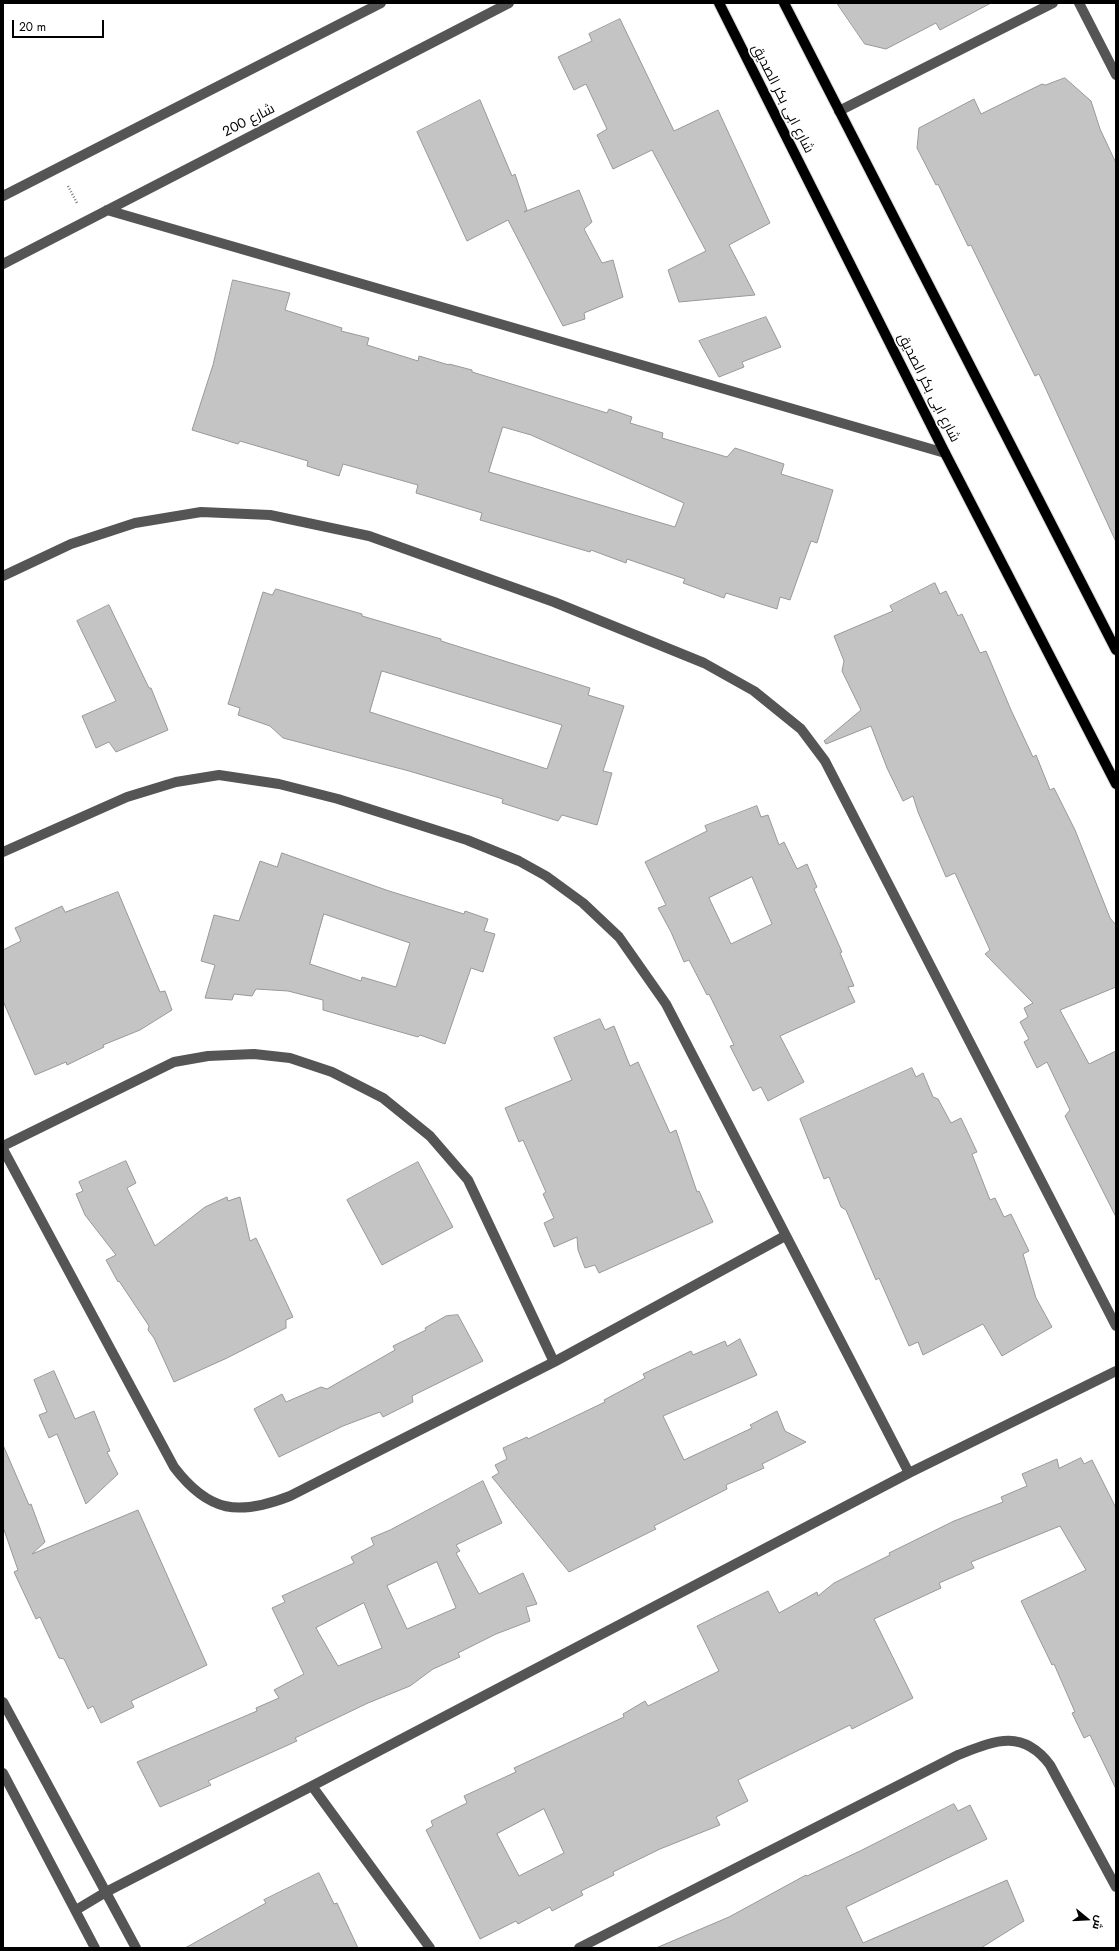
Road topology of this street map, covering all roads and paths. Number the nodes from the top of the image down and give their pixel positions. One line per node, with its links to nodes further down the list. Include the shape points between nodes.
1 (381, 3): 9 (street)
2 (509, 3): 11 (street, شارع 200)
3 (719, 3): 14 (main road, شارع ابى بكر الصديق)
4 (784, 3): 8 (main road)
5 (1053, 3): 8 (street)
6 (1079, 3): 7 (street)
7 (1116, 75)
8 (839, 111): 16 (main road)
9 (59, 168): 10 (street); 12 (path)
10 (3, 196)
11 (107, 210): 12 (street, شارع 200); 14 (street)
12 (86, 221): 13 (street, شارع 200)
13 (3, 264)
14 (945, 453): 17 (main road, شارع ابى بكر الصديق)
15 (3, 576): 21 (street, via 71,544 135,523 200,512 270,516 368,536 554,602 704,663 754,691 801,729 825,761)
16 (1116, 650)
17 (1116, 784)
18 (3, 852): 20 (street, via 127,797 176,782 219,775 279,784 338,799 467,840 519,861 546,876 583,903 618,937 645,973 666,1004)
19 (3, 1147): 22 (street, via 174,1062 208,1056 254,1054 290,1058 332,1072 383,1098 430,1136 468,1180); 22 (street, via 174,1467 188,1484 210,1501 239,1509 266,1505 290,1496)
20 (785, 1236): 22 (street); 24 (street)
21 (1116, 1326)
22 (554, 1362)
23 (1116, 1370): 24 (street)
24 (909, 1473): 27 (street)
25 (3, 1702): 29 (street)
26 (3, 1773): 30 (street)
27 (312, 1786): 29 (street); 33 (street)
28 (1116, 1887): 34 (street, via 1050,1764 1041,1753 1031,1745 1013,1740 990,1742 958,1755)
29 (106, 1892): 30 (street); 32 (street)
30 (76, 1910): 31 (street)
31 (95, 1948)
32 (136, 1948)
33 (430, 1948)
34 (579, 1948)

